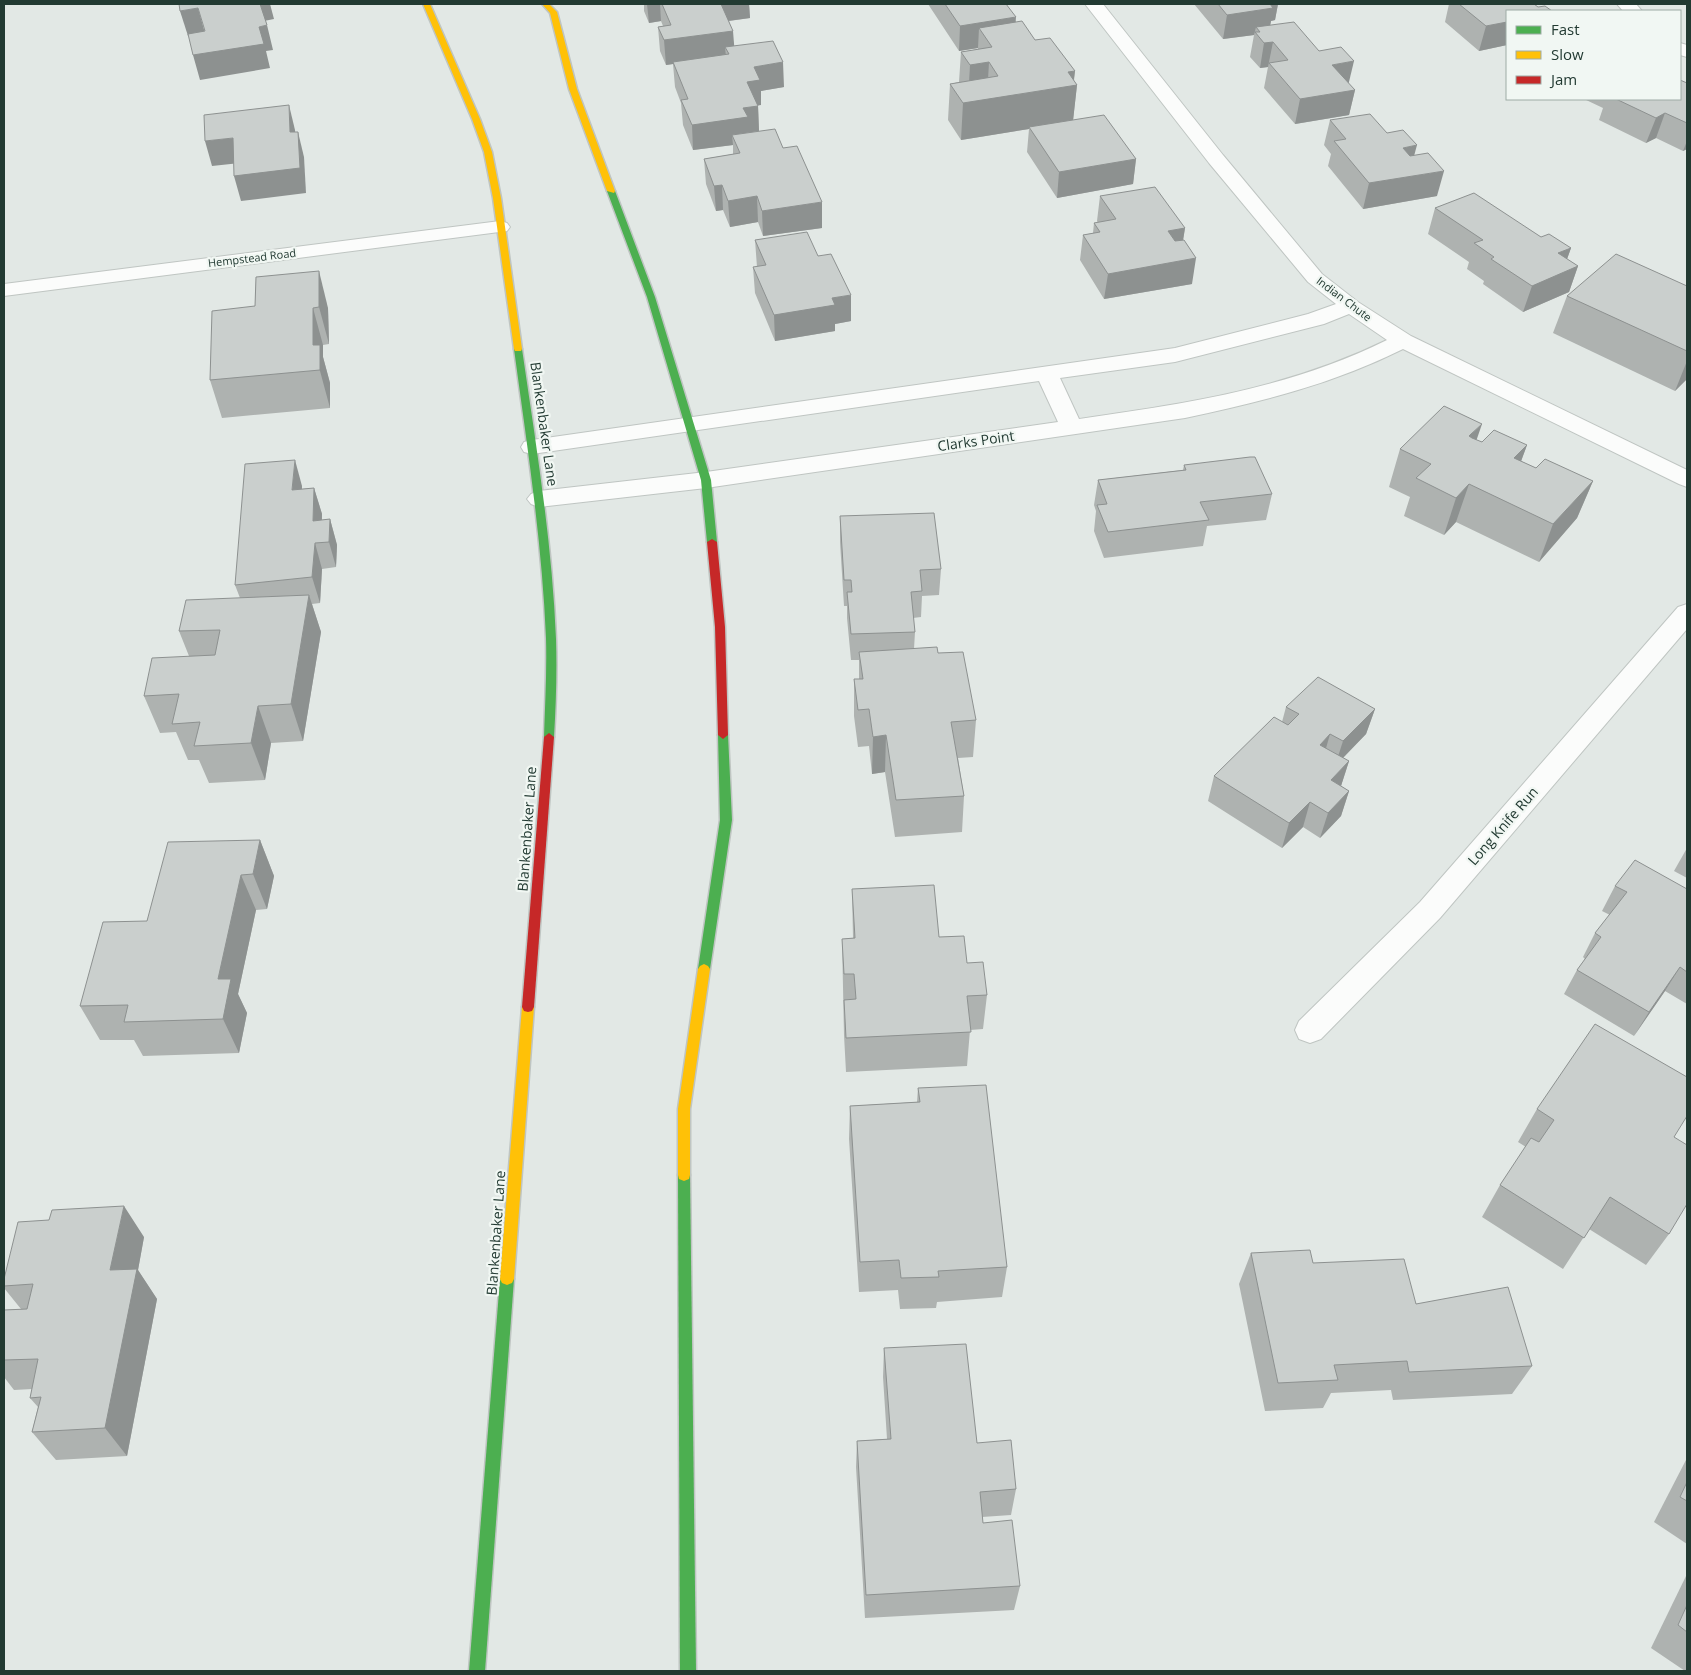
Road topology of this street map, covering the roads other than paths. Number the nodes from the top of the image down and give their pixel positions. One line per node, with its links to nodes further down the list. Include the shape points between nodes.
1 (426, 4): 4 (street, Blankenbaker Lane, via 488,152 498,198)
2 (544, 4): 9 (street, via 553,12 573,89 651,297)
3 (1094, 4): 6 (street, Indian Chute, via 1315,278)
4 (500, 227): 5 (street, Hempstead Road); 11 (street, Blankenbaker Lane)
5 (4, 290)
6 (1351, 306): 7 (street, Indian Chute); 8 (street, via 1175,355)
7 (1403, 340): 10 (street, Clarks Point, via 1366,360 1256,396 1184,411); 12 (street, Indian Chute)
8 (1047, 374): 9 (street); 10 (street)
9 (689, 424): 11 (street); 13 (street)
10 (1072, 427): 13 (street, Clarks Point)
11 (532, 447): 14 (street, Blankenbaker Lane)
12 (1687, 479)
13 (706, 480): 14 (street, Clarks Point); 18 (street, via 720,627 726,820 684,1109)
14 (539, 499): 17 (street, Blankenbaker Lane, via 546,542 550,623 550,725)
15 (1687, 613): 16 (street, Long Knife Run, via 1430,910)
16 (1310, 1030)
17 (477, 1671)
18 (688, 1671)

